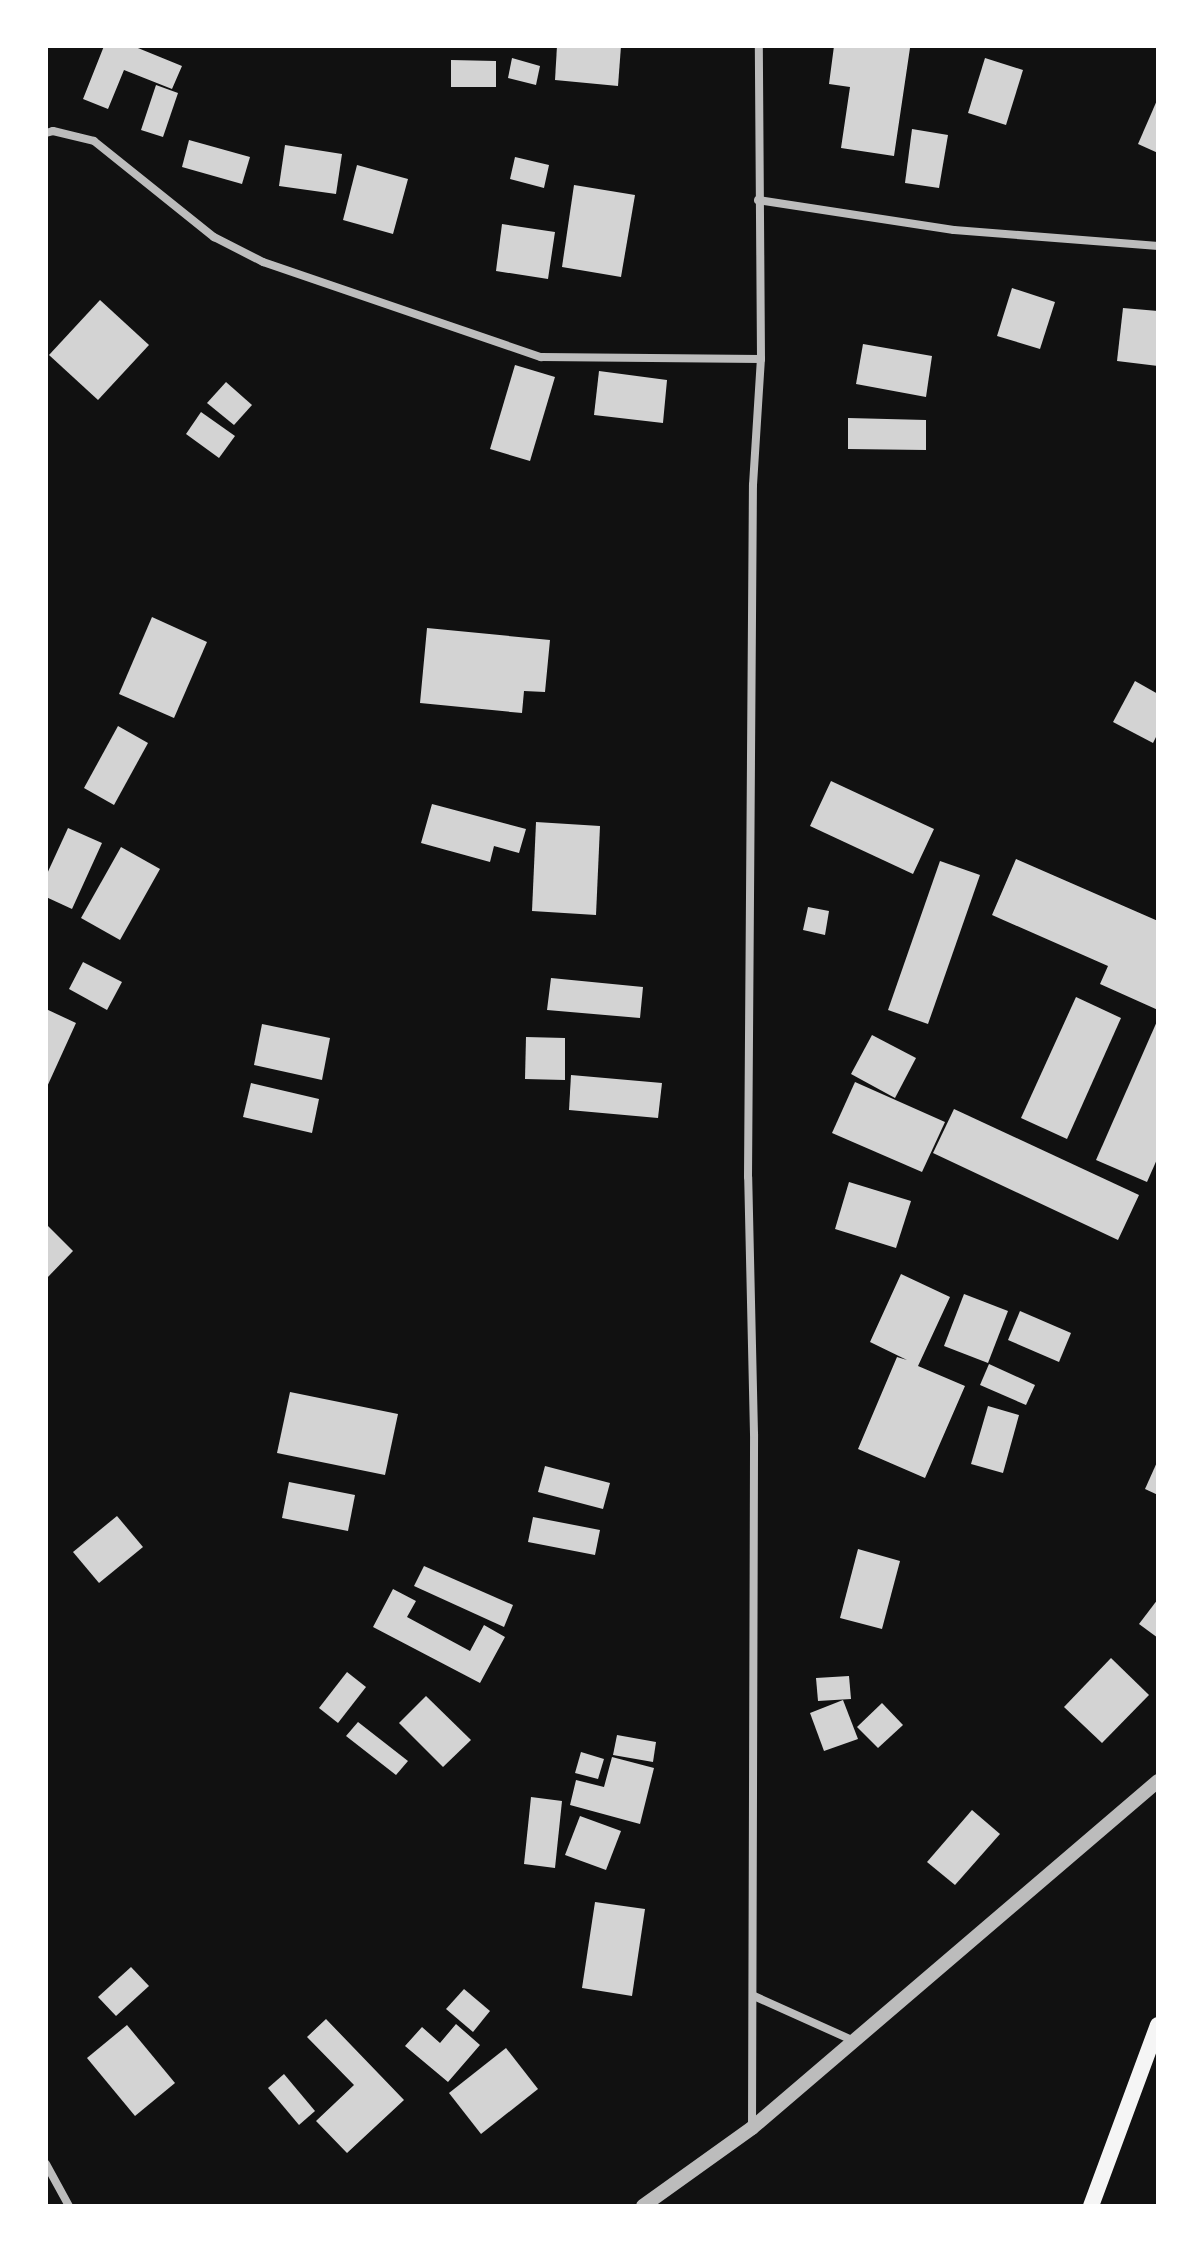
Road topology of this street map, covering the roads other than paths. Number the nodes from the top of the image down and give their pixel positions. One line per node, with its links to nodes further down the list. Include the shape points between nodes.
1 (759, 46): 3 (street)
2 (46, 133): 5 (street, via 94,141 214,237 263,262 541,357)
3 (758, 200): 4 (street, via 954,230); 5 (street)
4 (1158, 246)
5 (761, 359): 7 (street, via 753,485 748,1177 754,1434)
6 (1158, 1781): 9 (street)
7 (754, 1996): 9 (street); 10 (street)
8 (1158, 2025): 14 (main road)
9 (854, 2041): 10 (street)
10 (752, 2128): 13 (street)
11 (46, 2164): 12 (street)
12 (69, 2206)
13 (643, 2206)
14 (1091, 2206)

